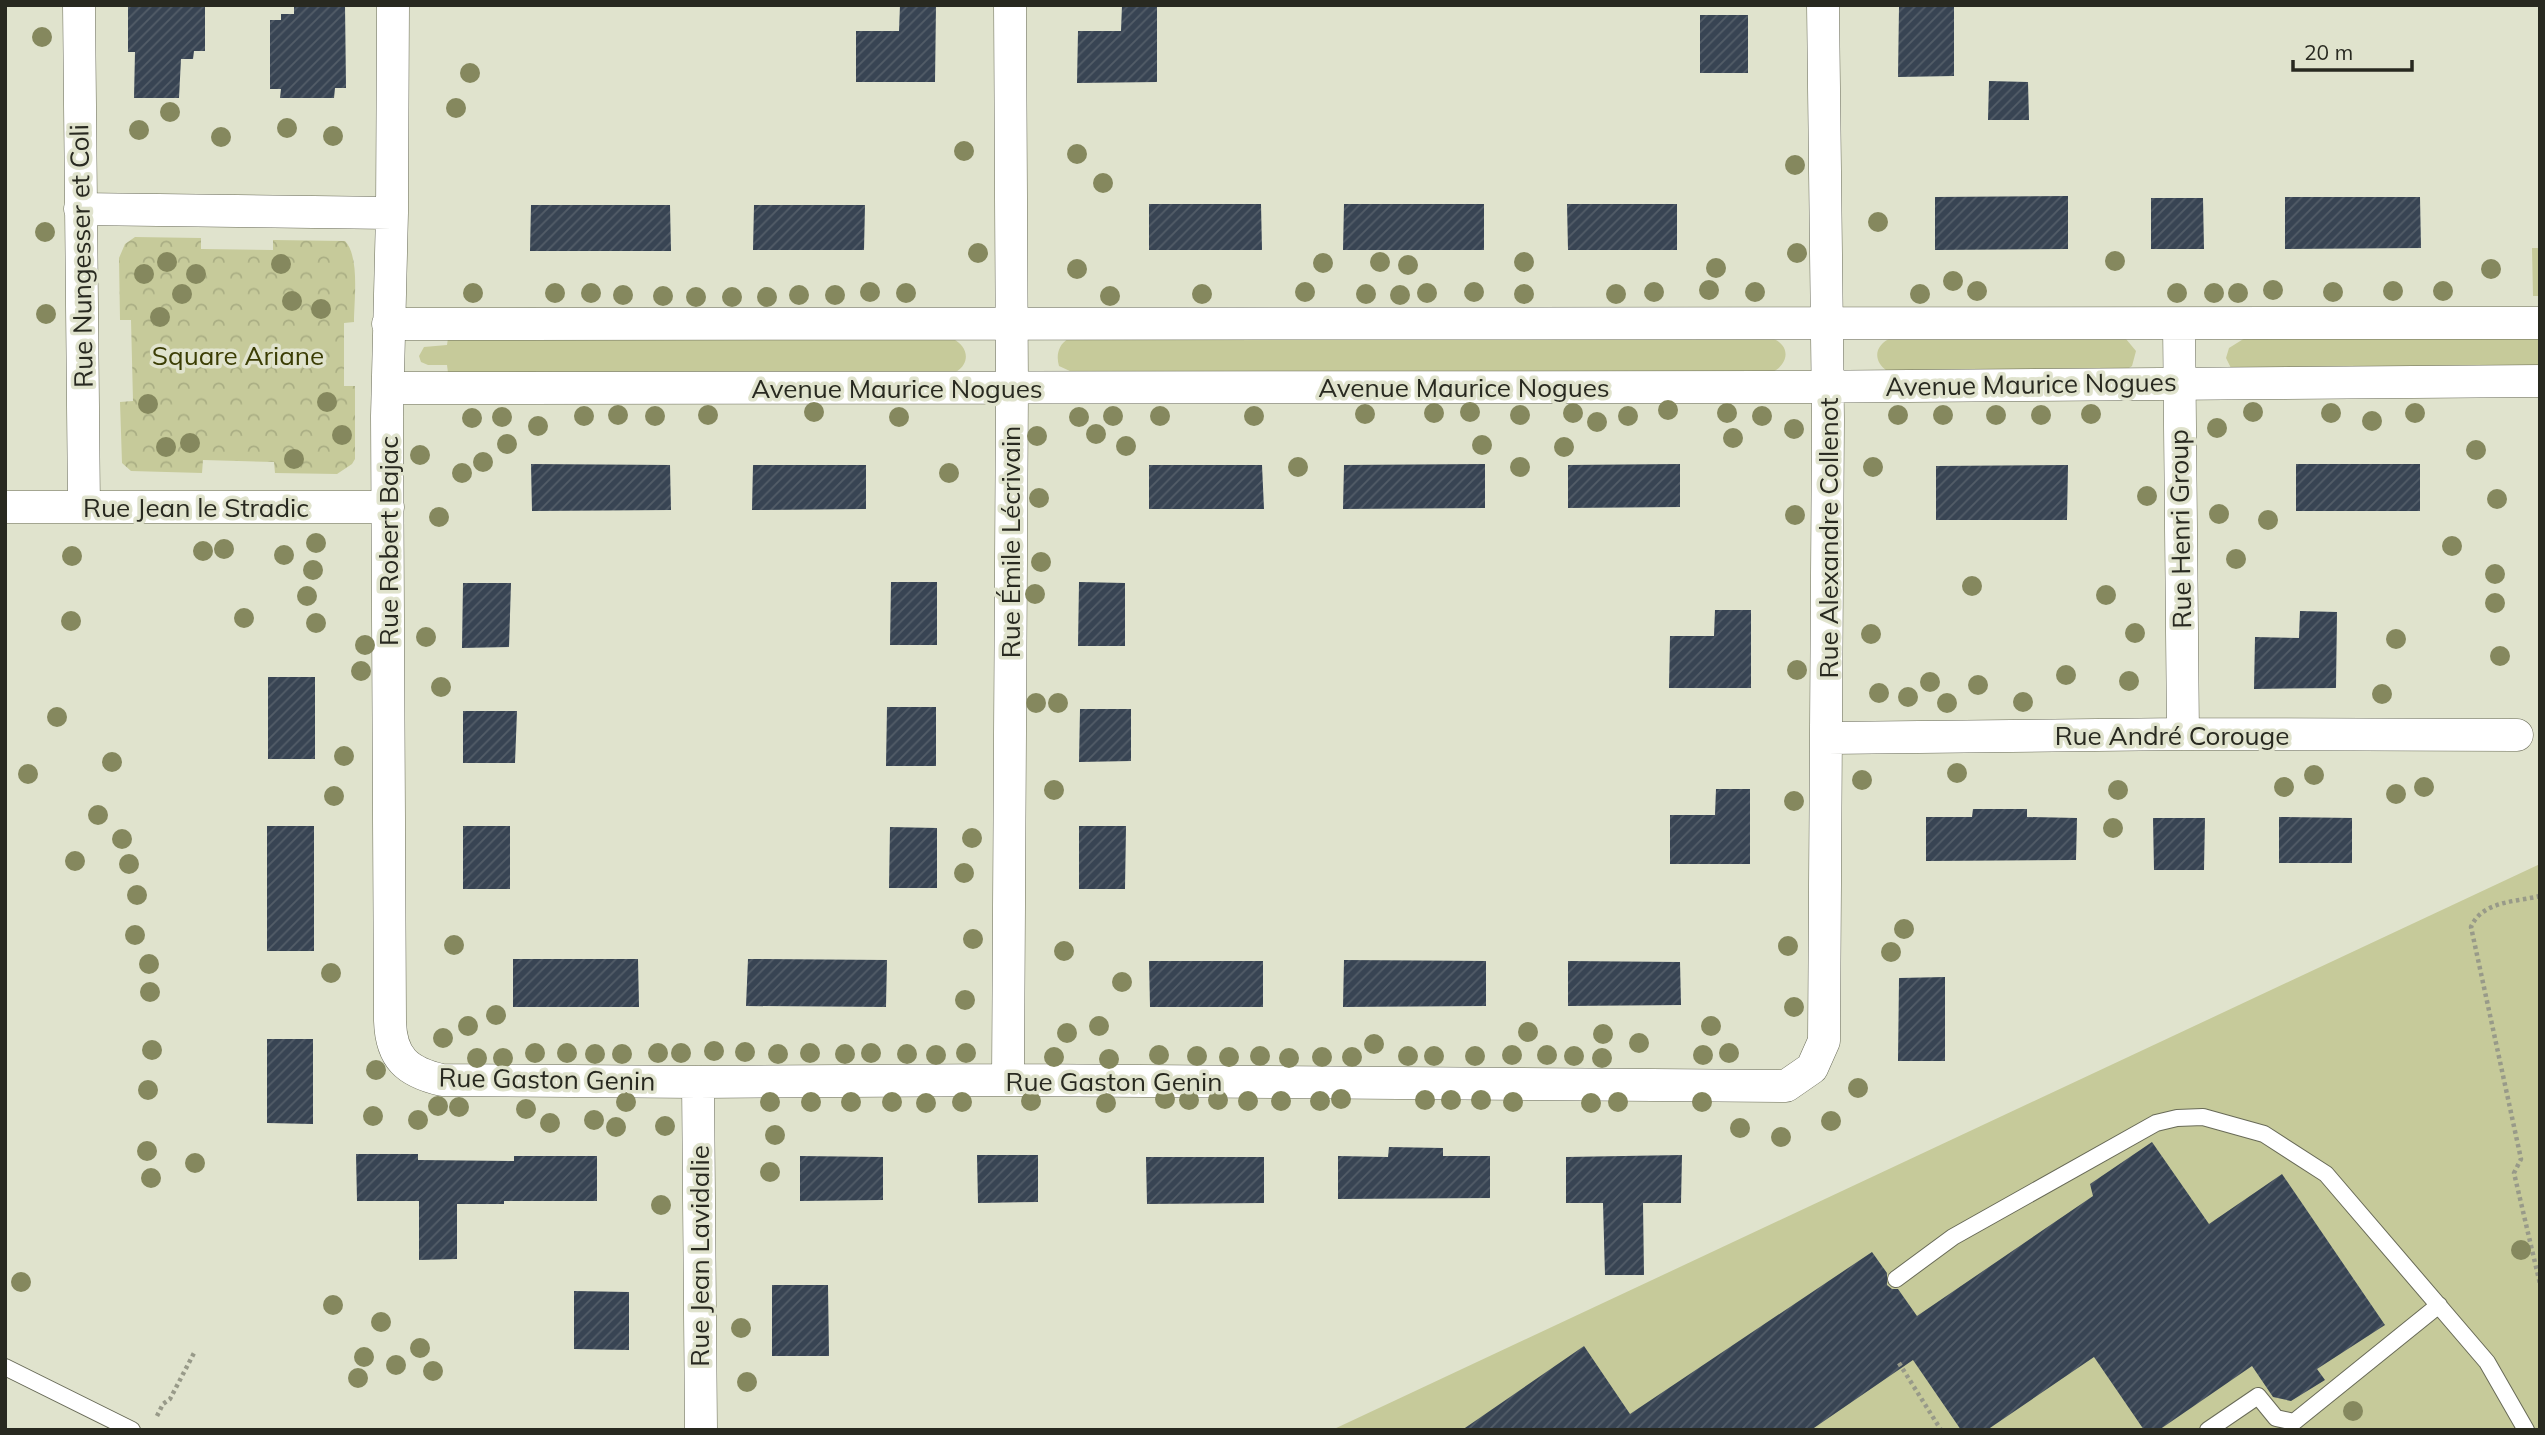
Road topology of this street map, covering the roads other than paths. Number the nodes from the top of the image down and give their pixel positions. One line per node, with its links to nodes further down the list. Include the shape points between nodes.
1 (79, 5): 5 (street, Rue Nungesser et Coli)
2 (393, 5): 6 (street, Rue Robert Bajac)
3 (1010, 5): 7 (street, Rue Émile Lécrivain)
4 (1823, 5): 10 (street, Rue Alexandre Collenot)
5 (80, 209): 6 (street); 17 (street, Rue Nungesser et Coli)
6 (392, 213): 9 (street, Rue Robert Bajac)
7 (1010, 323): 9 (street); 10 (street); 16 (street, Rue Émile Lécrivain)
8 (2540, 323): 11 (street)
9 (388, 324): 15 (street, Rue Robert Bajac)
10 (1827, 324): 11 (street); 14 (street, Rue Alexandre Collenot)
11 (2179, 324): 13 (street, Rue Henri Group)
12 (2540, 381): 13 (street, Avenue Maurice Nogues)
13 (2178, 383): 14 (street, Avenue Maurice Nogues); 20 (street, Rue Henri Group)
14 (1828, 387): 16 (street, Avenue Maurice Nogues); 22 (street, Rue Alexandre Collenot)
15 (388, 388): 16 (street, Avenue Maurice Nogues); 19 (street, Rue Robert Bajac)
16 (1012, 388): 25 (street, Rue Émile Lécrivain)
17 (84, 506): 18 (street, Rue Jean le Stradic); 19 (street, Rue Jean le Stradic)
18 (5, 507)
19 (387, 507): 24 (street, Rue Robert Bajac, via 390,1042)
20 (2183, 734): 21 (street, Rue André Corouge); 22 (street, Rue André Corouge)
21 (2517, 735)
22 (1828, 738): 23 (street, Rue Alexandre Collenot, via 1824,1041)
23 (1812, 1068): 25 (street, Rue Gaston Genin, via 1786,1086)
24 (413, 1069): 26 (street, Rue Gaston Genin, via 442,1080)
25 (1008, 1080): 26 (street, Rue Gaston Genin)
26 (698, 1082): 32 (street, Rue Jean Lavidalie)
27 (1896, 1279): 28 (lane, via 1953,1237 2156,1123 2203,1117 2264,1134 2326,1174)
28 (2439, 1305): 30 (lane); 34 (lane, via 2487,1362)
29 (5, 1367): 31 (lane)
30 (2297, 1426): 33 (lane, via 2276,1418 2258,1396)
31 (132, 1430)
32 (701, 1430)
33 (2208, 1430)
34 (2526, 1430)

